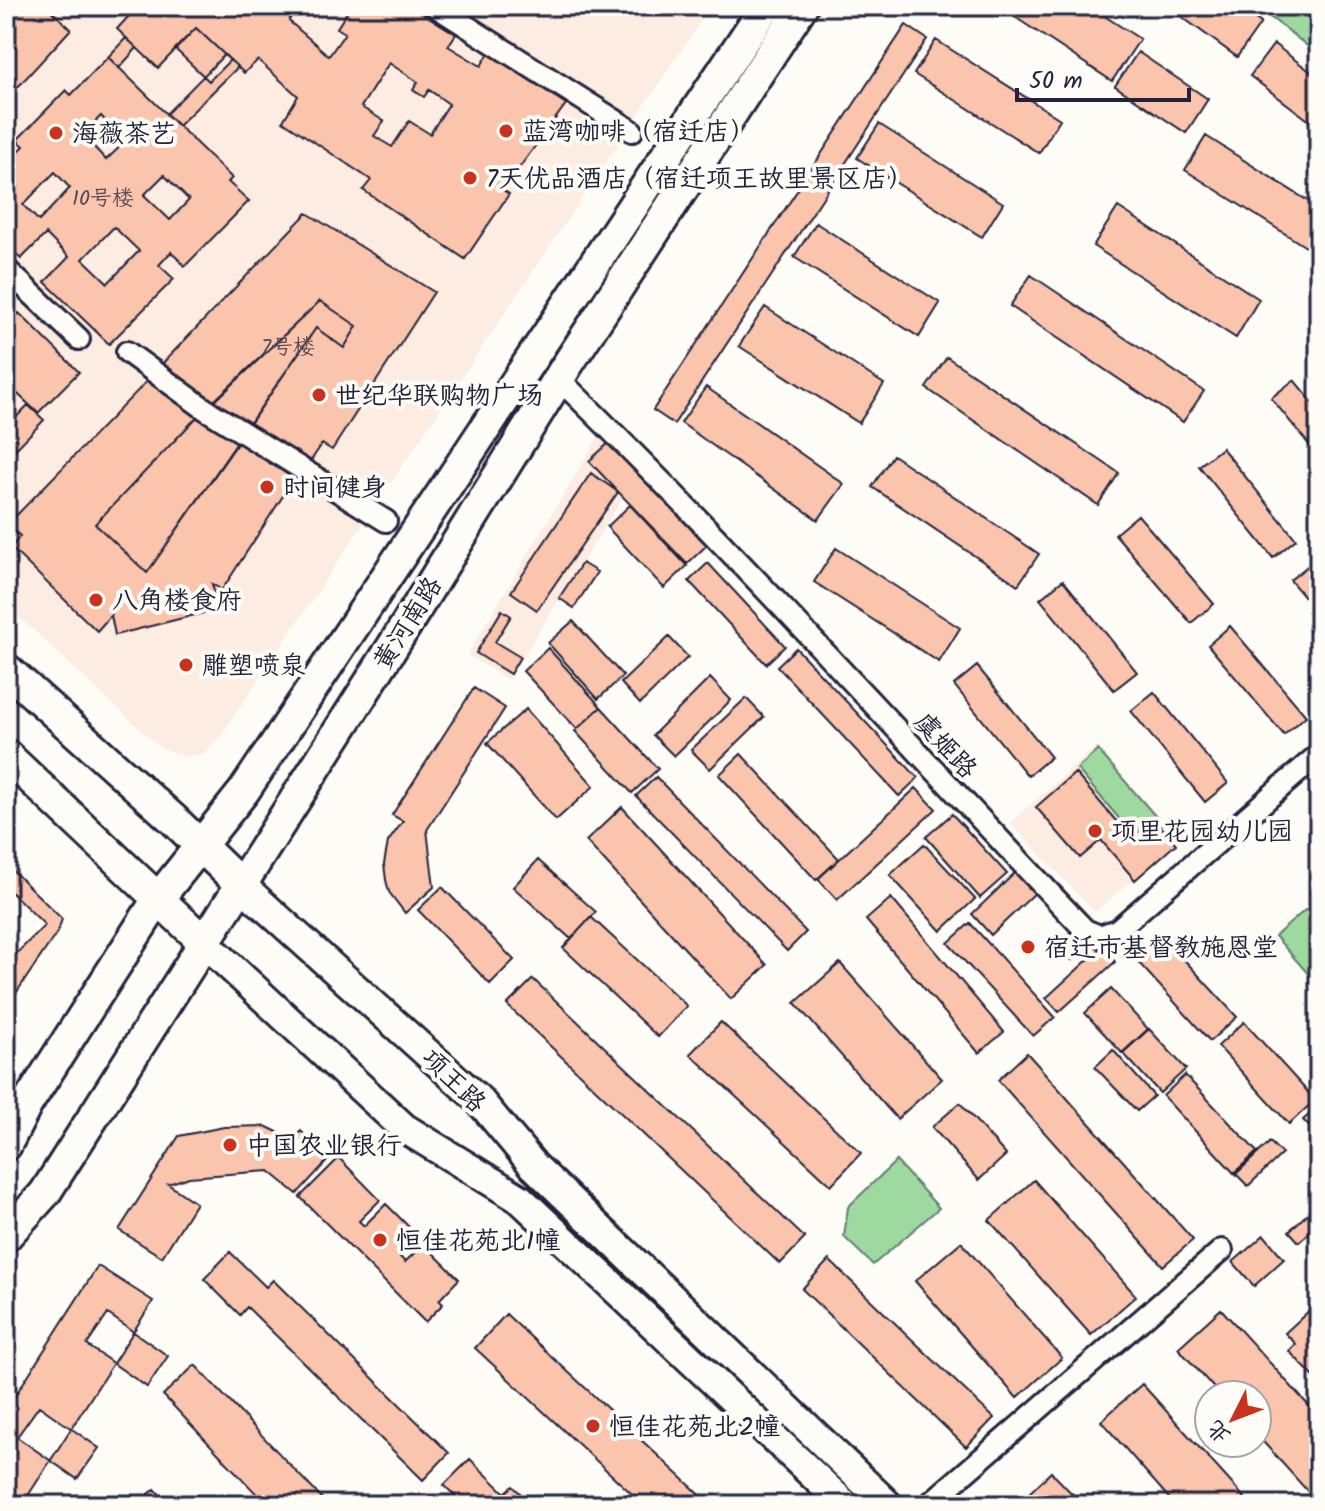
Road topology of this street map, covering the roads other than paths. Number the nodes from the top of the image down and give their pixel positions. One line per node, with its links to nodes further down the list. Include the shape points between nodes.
1 (435, 6): 4 (street)
2 (766, 6): 13 (main road, 黄河南路, via 244,791)
3 (802, 6): 8 (main road, 黄河南路)
4 (632, 131)
5 (6, 269): 6 (street)
6 (79, 339)
7 (127, 352): 9 (street, via 217,417)
8 (559, 379): 11 (street, 虞姬路, via 1085,930 1100,936 1117,930); 14 (main road, 黄河南路)
9 (386, 521)
10 (6, 669): 13 (main road, 项王路)
11 (1319, 754)
12 (6, 755): 15 (main road)
13 (202, 846): 14 (main road, 项王路); 15 (main road, 黄河南路)
14 (241, 885): 16 (main road, 黄河南路); 21 (main road, 项王路, via 479,1100 534,1166)
15 (158, 899): 16 (main road); 17 (main road, 黄河南路)
16 (205, 943): 18 (main road, 黄河南路, via 45,1193); 20 (main road, via 404,1128 520,1199)
17 (6, 1145)
18 (6, 1236)
19 (1222, 1250): 22 (street)
20 (845, 1505)
21 (888, 1505)
22 (928, 1505)

